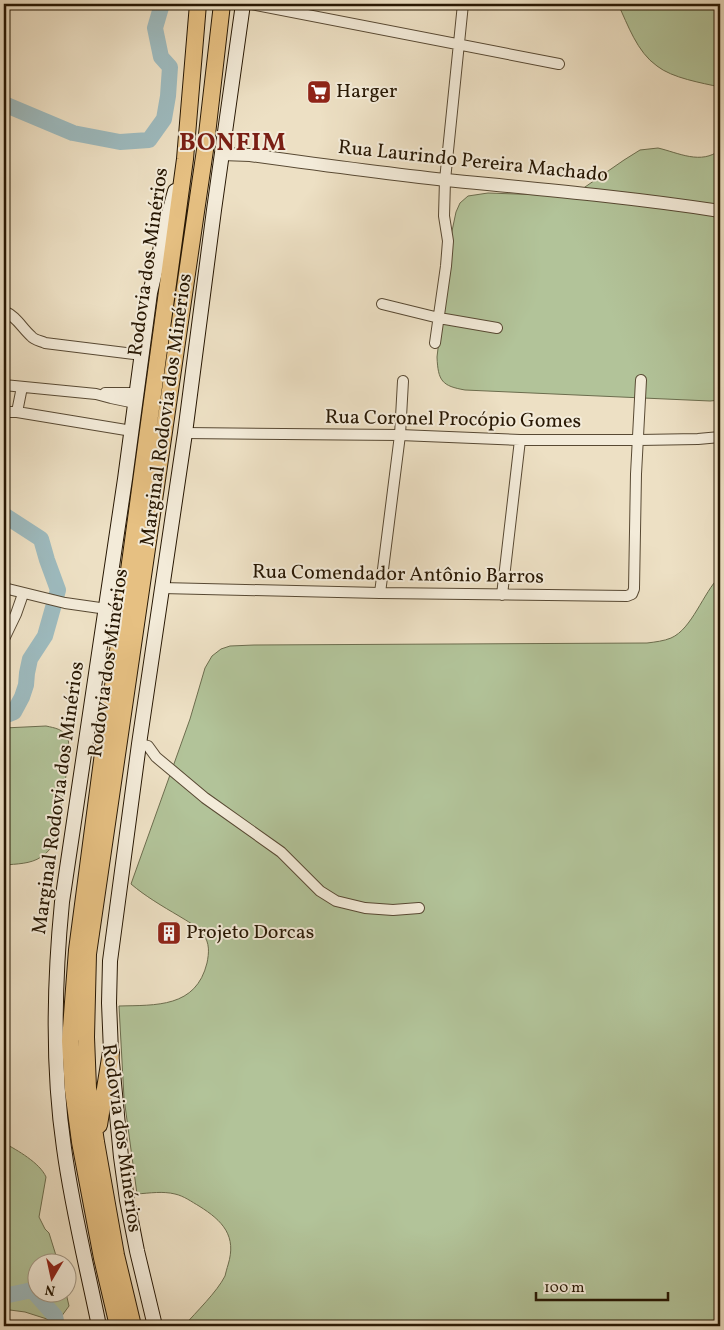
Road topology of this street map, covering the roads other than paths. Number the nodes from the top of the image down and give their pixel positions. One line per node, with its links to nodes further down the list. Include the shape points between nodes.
1 (198, 4): 9 (main road, Rodovia dos Minérios)
2 (222, 4): 41 (main road, Rodovia dos Minérios, via 206,143 88,954 88,1088)
3 (243, 4): 8 (main road, Marginal Rodovia dos Minérios)
4 (251, 4): 6 (street)
5 (463, 4): 6 (street)
6 (458, 44): 7 (street); 10 (street)
7 (558, 64)
8 (222, 154): 10 (street, Rua Laurindo Pereira Machado); 26 (main road, Marginal Rodovia dos Minérios)
9 (185, 159): 17 (main road, Marginal Rodovia dos Minérios, via 150,293); 43 (main road, Rodovia dos Minérios, via 104,738 77,950 70,1041 80,1142)
10 (444, 180): 11 (street, Rua Laurindo Pereira Machado); 14 (street, via 448,241)
11 (720, 211)
12 (382, 304): 14 (street)
13 (4, 311): 17 (street, via 32,338 45,343)
14 (440, 318): 15 (street); 16 (street)
15 (497, 328)
16 (435, 342)
17 (142, 355): 22 (main road, Marginal Rodovia dos Minérios)
18 (641, 380): 30 (street)
19 (404, 381): 27 (street)
20 (4, 385): 21 (street)
21 (22, 387): 22 (street, via 96,394 112,392); 24 (street)
22 (136, 398): 25 (main road, Marginal Rodovia dos Minérios)
23 (4, 412): 24 (street)
24 (17, 412): 25 (street)
25 (132, 431): 36 (main road, Marginal Rodovia dos Minérios)
26 (185, 433): 27 (street, Rua Coronel Procópio Gomes); 32 (main road, Marginal Rodovia dos Minérios)
27 (400, 435): 29 (street, Rua Coronel Procópio Gomes); 33 (street)
28 (720, 437): 30 (street, Rua Coronel Procópio Gomes)
29 (520, 440): 30 (street, Rua Coronel Procópio Gomes); 35 (street)
30 (639, 440): 35 (street, Rua Comendador Antônio Barros, via 632,594)
31 (4, 588): 34 (street)
32 (162, 588): 33 (street, Rua Comendador Antônio Barros); 38 (main road, Marginal Rodovia dos Minérios)
33 (380, 593): 35 (street, Rua Comendador Antônio Barros)
34 (22, 594): 36 (street); 37 (street)
35 (502, 595)
36 (106, 609): 42 (main road, Marginal Rodovia dos Minérios, via 62,902 55,1008 64,1148)
37 (4, 639)
38 (139, 744): 39 (street, via 148,746 156,757 205,798 281,852 320,891 336,901 365,908); 40 (main road, Marginal Rodovia dos Minérios, via 110,961)
39 (420, 908)
40 (111, 1052): 41 (main road); 45 (main road, Marginal Rodovia dos Minérios, via 127,1200)
41 (96, 1142): 44 (main road, Rodovia dos Minérios, via 116,1255)
42 (99, 1326)
43 (118, 1326)
44 (133, 1326)
45 (155, 1326)

